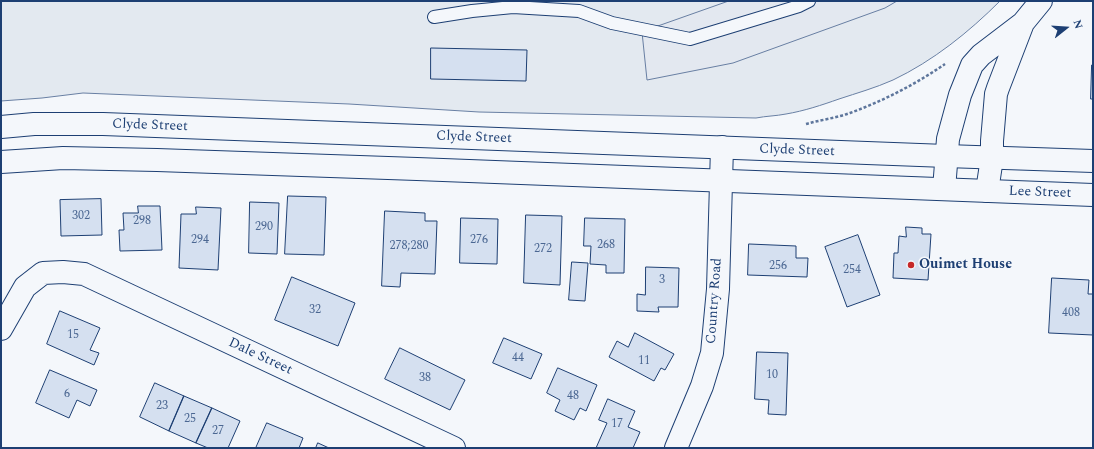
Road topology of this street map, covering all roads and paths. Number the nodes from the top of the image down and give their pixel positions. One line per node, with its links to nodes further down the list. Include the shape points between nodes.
1 (809, 1): 3 (lane, via 690,39 612,23 579,11 513,7)
2 (1041, 1): 4 (main road)
3 (434, 17)
4 (1023, 23): 9 (main road, via 972,65 953,118); 10 (main road, via 996,94)
5 (948, 61): 6 (path, via 910,85 869,105)
6 (805, 124)
7 (1, 127): 8 (main road, Clyde Street, via 34,124 117,124)
8 (722, 148): 9 (main road, Clyde Street); 13 (main road, Country Road)
9 (946, 156): 10 (main road, Clyde Street); 14 (main road)
10 (992, 158): 11 (main road); 15 (main road)
11 (1093, 160)
12 (1, 162): 13 (main road, via 110,158)
13 (721, 181): 14 (main road); 19 (main road, Country Road, via 718,289 712,353 702,386)
14 (944, 190): 15 (main road)
15 (987, 191): 16 (main road, Lee Street)
16 (1093, 195)
17 (1, 329): 18 (main road, Dale Street, via 25,287 43,273 84,274)
18 (454, 448)
19 (676, 448)

